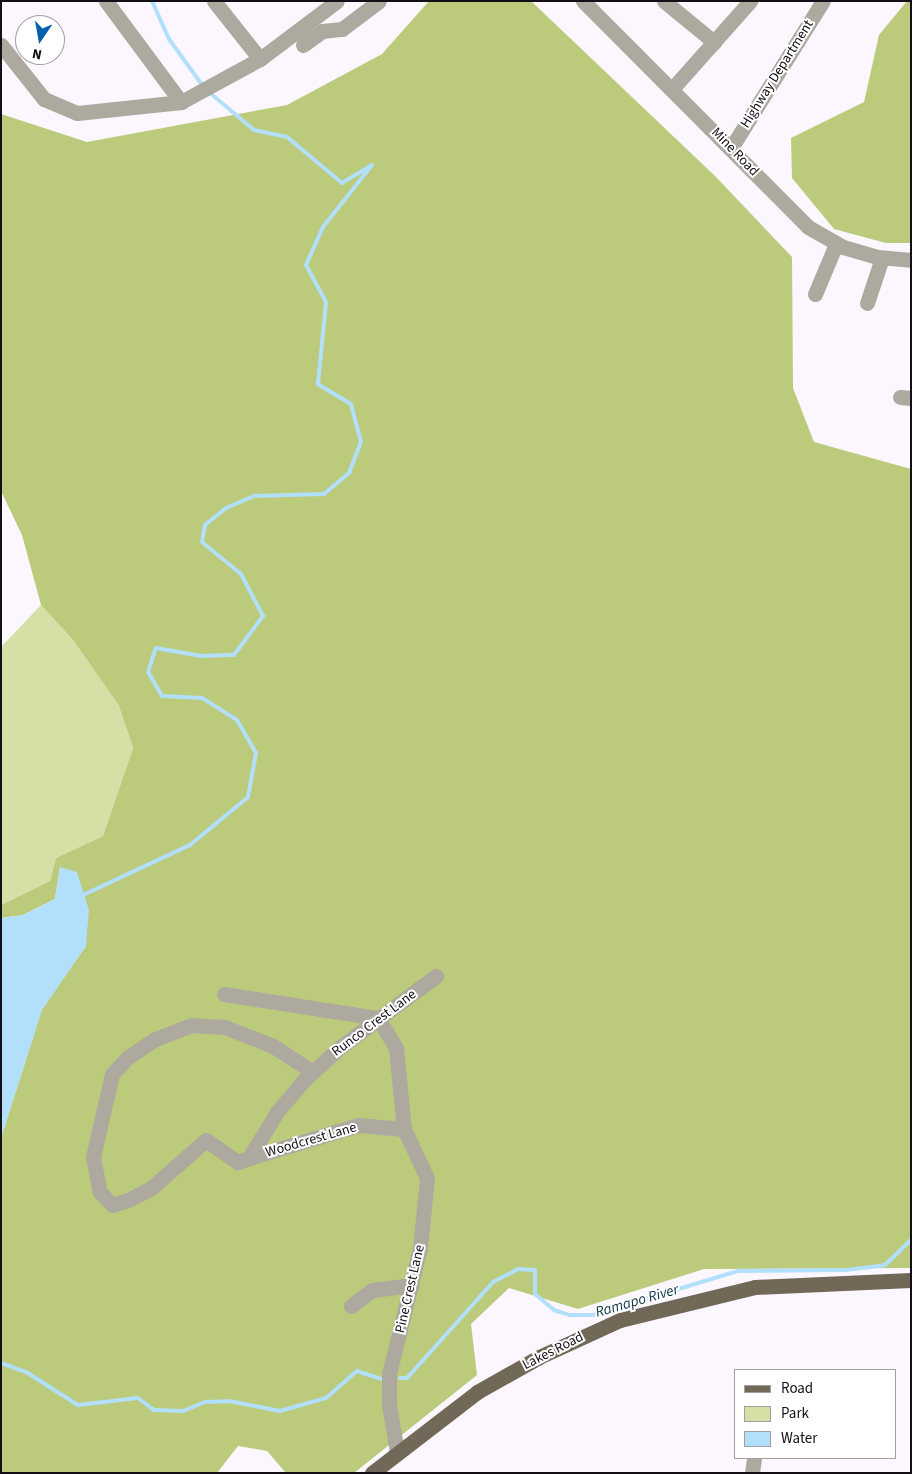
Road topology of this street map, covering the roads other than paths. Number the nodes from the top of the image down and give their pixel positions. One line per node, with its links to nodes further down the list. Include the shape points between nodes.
1 (106, 1): 14 (street)
2 (214, 1): 12 (street)
3 (336, 1): 12 (street)
4 (379, 1): 11 (street, via 342,29 322,31)
5 (583, 1): 13 (street, Mine Road)
6 (664, 1): 9 (street)
7 (750, 1): 9 (street)
8 (823, 1): 15 (street, Highway Department)
9 (714, 42): 13 (street)
10 (1, 45): 14 (street, via 44,99 77,113)
11 (303, 45)
12 (260, 59): 14 (street)
13 (672, 89): 15 (street, Mine Road)
14 (181, 102)
15 (731, 148): 16 (street, Mine Road, via 808,227)
16 (836, 244): 17 (street, Mine Road); 19 (street)
17 (882, 258): 18 (street, Mine Road); 20 (street)
18 (911, 260)
19 (815, 294)
20 (867, 303)
21 (436, 976): 23 (street, Runco Crest Lane)
22 (224, 994): 23 (street)
23 (378, 1018): 24 (street, Runco Crest Lane); 25 (street, Pine Crest Lane, via 396,1048)
24 (313, 1072): 26 (street, Runco Crest Lane, via 277,1112); 26 (street, via 273,1046 240,1031 207,1025 173,1030 155,1039 112,1074 93,1157 95,1181 112,1205 150,1189 206,1140 238,1162)
25 (404, 1129): 26 (street, Woodcrest Lane, via 358,1125); 28 (street, Pine Crest Lane, via 427,1178)
26 (249, 1158)
27 (911, 1280): 30 (main road, Lakes Road, via 756,1287 620,1320 539,1357 477,1392)
28 (412, 1285): 29 (street, via 372,1290); 30 (street, Pine Crest Lane, via 390,1374 389,1405)
29 (351, 1306)
30 (397, 1452): 32 (main road, Lakes Road)
31 (754, 1459): 33 (street)
32 (372, 1473)
33 (752, 1473)

